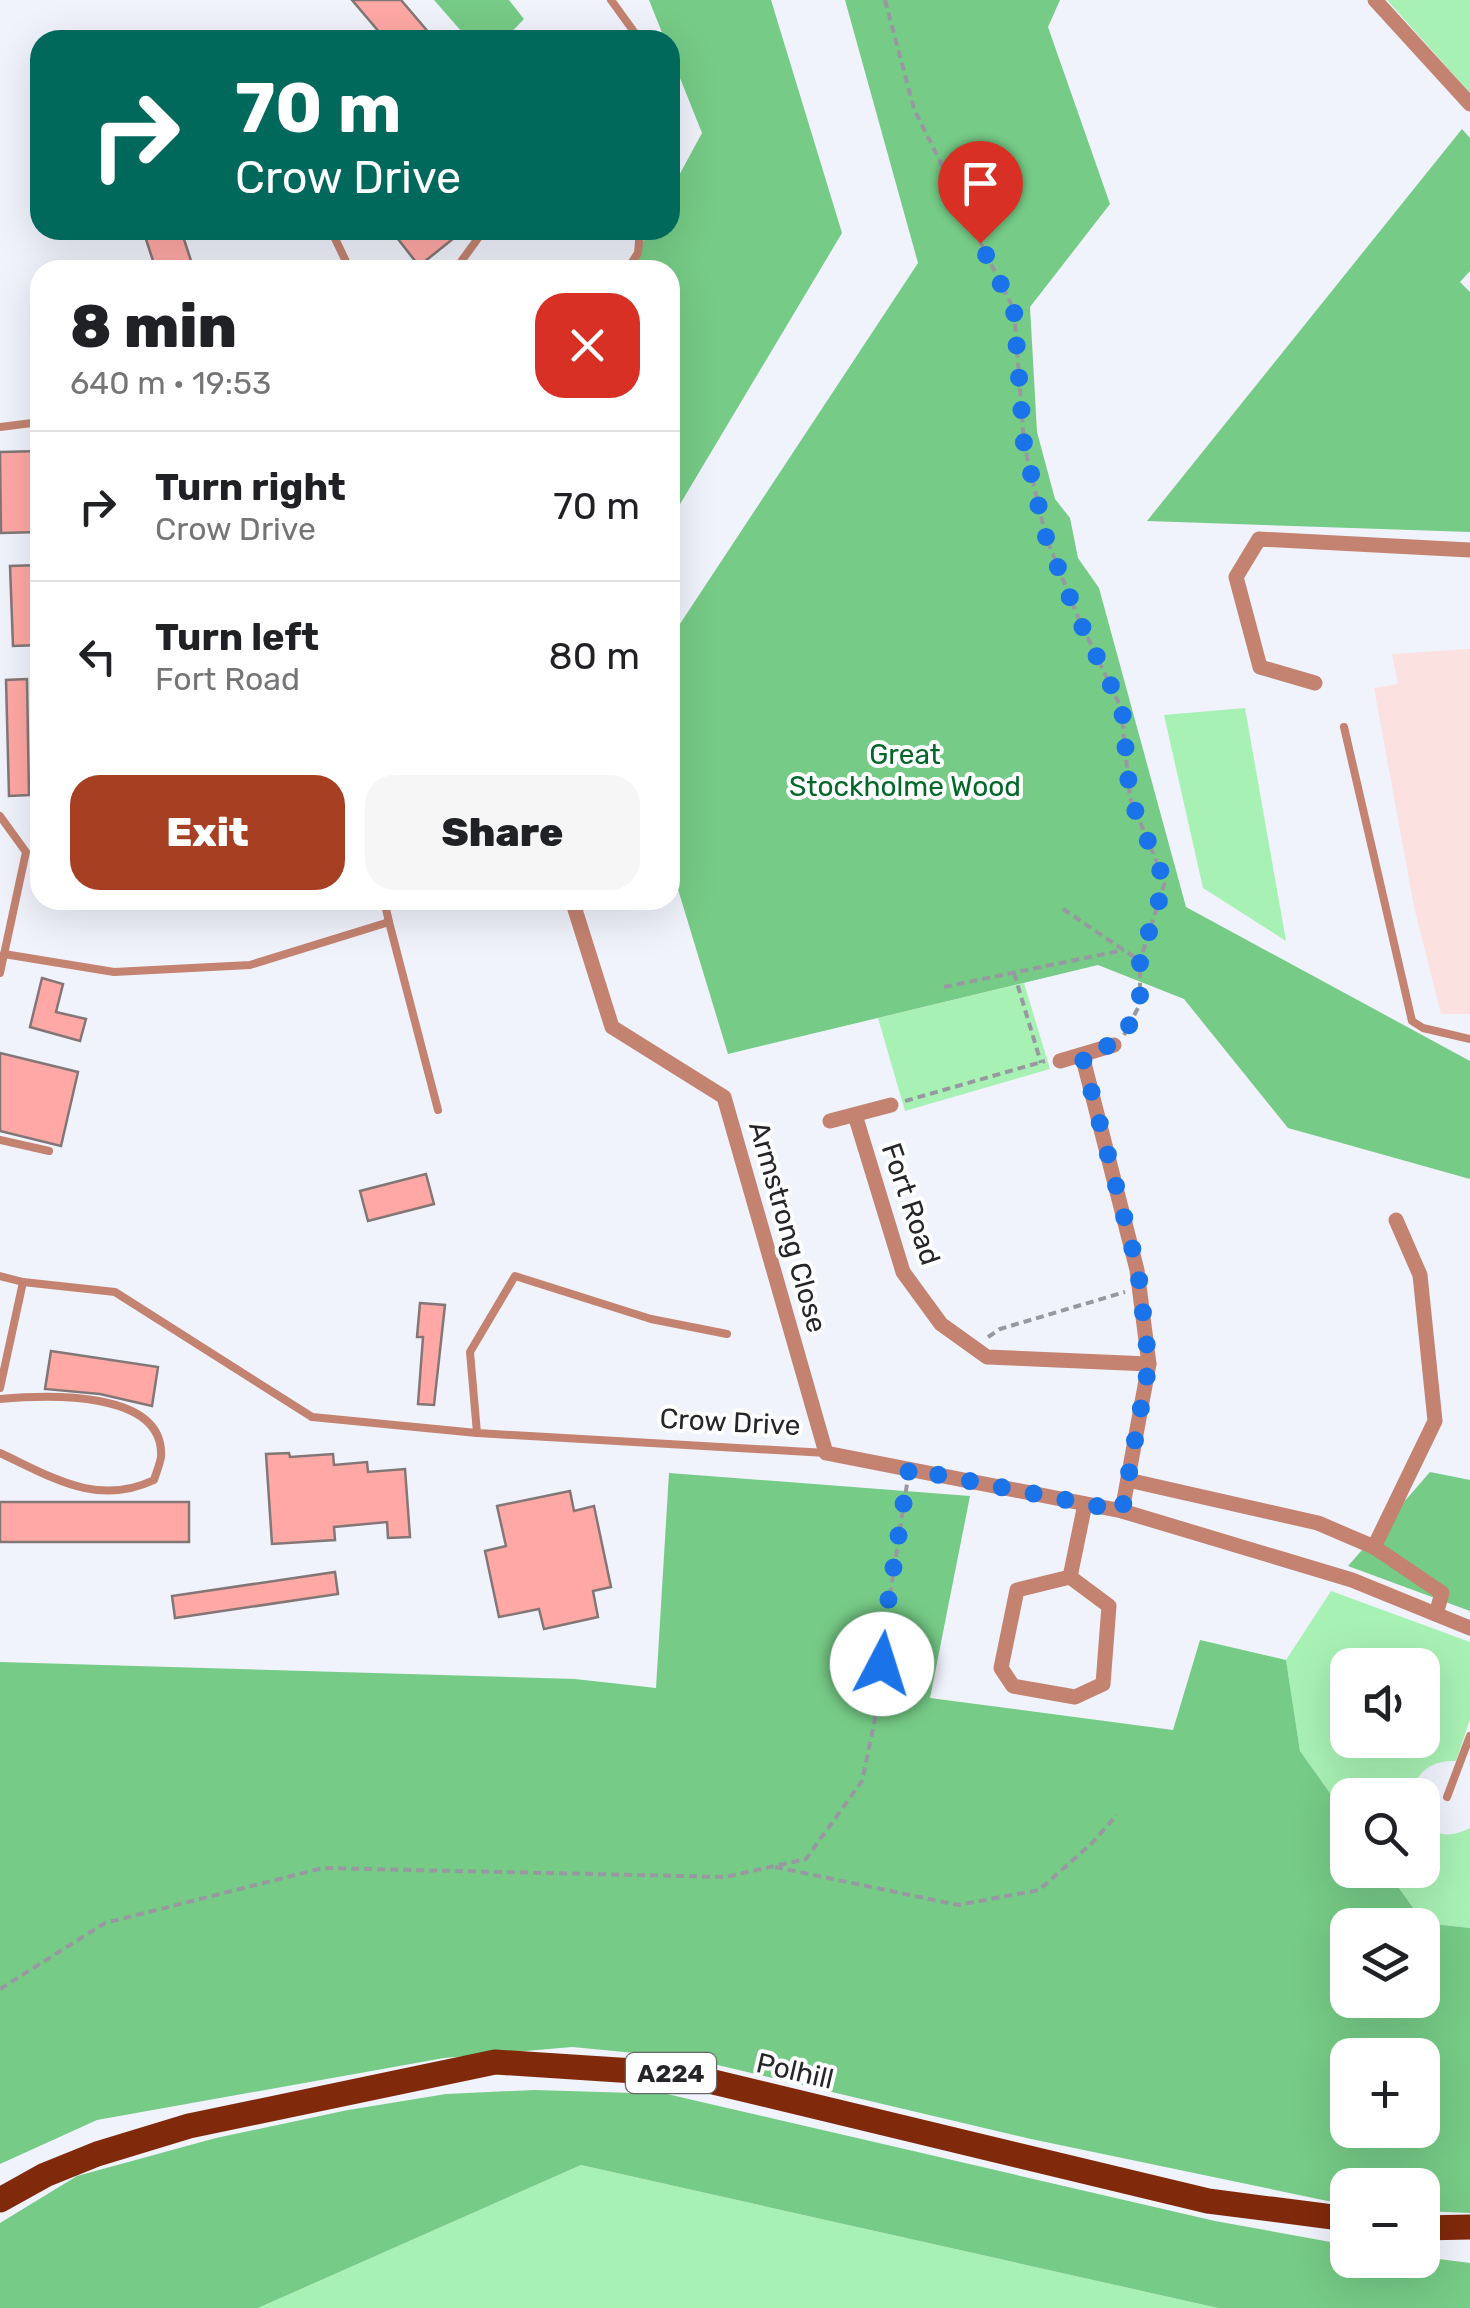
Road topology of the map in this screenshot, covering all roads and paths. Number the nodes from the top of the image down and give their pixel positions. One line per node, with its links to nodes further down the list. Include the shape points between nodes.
1 (611, 0): 4 (lane)
2 (885, 0): 18 (path, via 914,109 1014,310 1024,444 1046,537 1122,708 1130,798 1165,882)
3 (1374, 0): 5 (street)
4 (633, 30)
5 (1470, 104)
6 (30, 423): 7 (lane)
7 (0, 426)
8 (1470, 550): 9 (street, via 1259,539 1236,576 1260,667)
9 (1314, 683)
10 (1344, 726): 22 (lane, via 1412,1021)
11 (0, 816): 17 (lane, via 26,852)
12 (1063, 909): 16 (path)
13 (386, 910): 15 (lane)
14 (575, 910): 44 (street, Armstrong Close, via 612,1027 724,1097)
15 (389, 922): 17 (lane, via 250,965 114,972); 28 (lane)
16 (1124, 950): 18 (path); 19 (path)
17 (4, 954): 20 (lane)
18 (1140, 960): 23 (path, via 1140,1004)
19 (1014, 972): 21 (path); 26 (path)
20 (0, 973)
21 (944, 987)
22 (1470, 1040)
23 (1114, 1044): 24 (street)
24 (1082, 1055): 25 (street); 36 (street)
25 (1060, 1061): 26 (path)
26 (1040, 1063): 27 (path)
27 (891, 1105): 29 (street, Fort Road)
28 (438, 1110)
29 (855, 1115): 30 (street, Fort Road); 38 (street, Fort Road, via 903,1272 941,1324)
30 (830, 1121)
31 (0, 1140): 32 (lane)
32 (49, 1151)
33 (1396, 1220): 49 (street, via 1420,1275 1436,1421)
34 (0, 1276): 35 (lane, Crow Drive)
35 (23, 1282): 40 (lane); 42 (lane, Crow Drive, via 115,1292 312,1417)
36 (1140, 1288): 38 (path, via 1000,1329); 39 (street)
37 (727, 1334): 42 (lane, via 651,1319 516,1276 470,1352)
38 (974, 1348): 39 (street, Fort Road, via 987,1357)
39 (1149, 1364): 46 (street)
40 (0, 1388)
41 (0, 1399): 43 (lane, via 67,1398 132,1409 156,1432 161,1457 154,1480 120,1492 83,1490)
42 (477, 1433): 44 (lane, Crow Drive)
43 (0, 1453)
44 (826, 1453): 45 (street, Crow Drive)
45 (909, 1469): 47 (street, Crow Drive); 56 (path, via 880,1700 862,1781 806,1858)
46 (1128, 1480): 48 (street); 49 (street, via 1318,1524)
47 (1085, 1504): 48 (street, Crow Drive); 50 (street)
48 (1122, 1511): 51 (street, Crow Drive, via 1352,1580)
49 (1374, 1547): 51 (street, via 1442,1593)
50 (1070, 1577): 50 (street, via 1017,1590 1001,1668 1013,1686 1075,1697 1103,1684 1109,1606)
51 (1436, 1614): 52 (street, Crow Drive)
52 (1470, 1628)
53 (1470, 1736): 54 (lane)
54 (1447, 1797)
55 (1117, 1815): 56 (path, via 1038,1890 958,1905)
56 (770, 1866): 57 (path, via 725,1877 323,1868 104,1923)
57 (0, 1989)
58 (0, 2200): 59 (main road, Polhill / A224, via 97,2154 189,2126 495,2062 680,2074 1208,2201)
59 (1330, 2218)
60 (1440, 2228): 61 (main road)
61 (1470, 2228)

